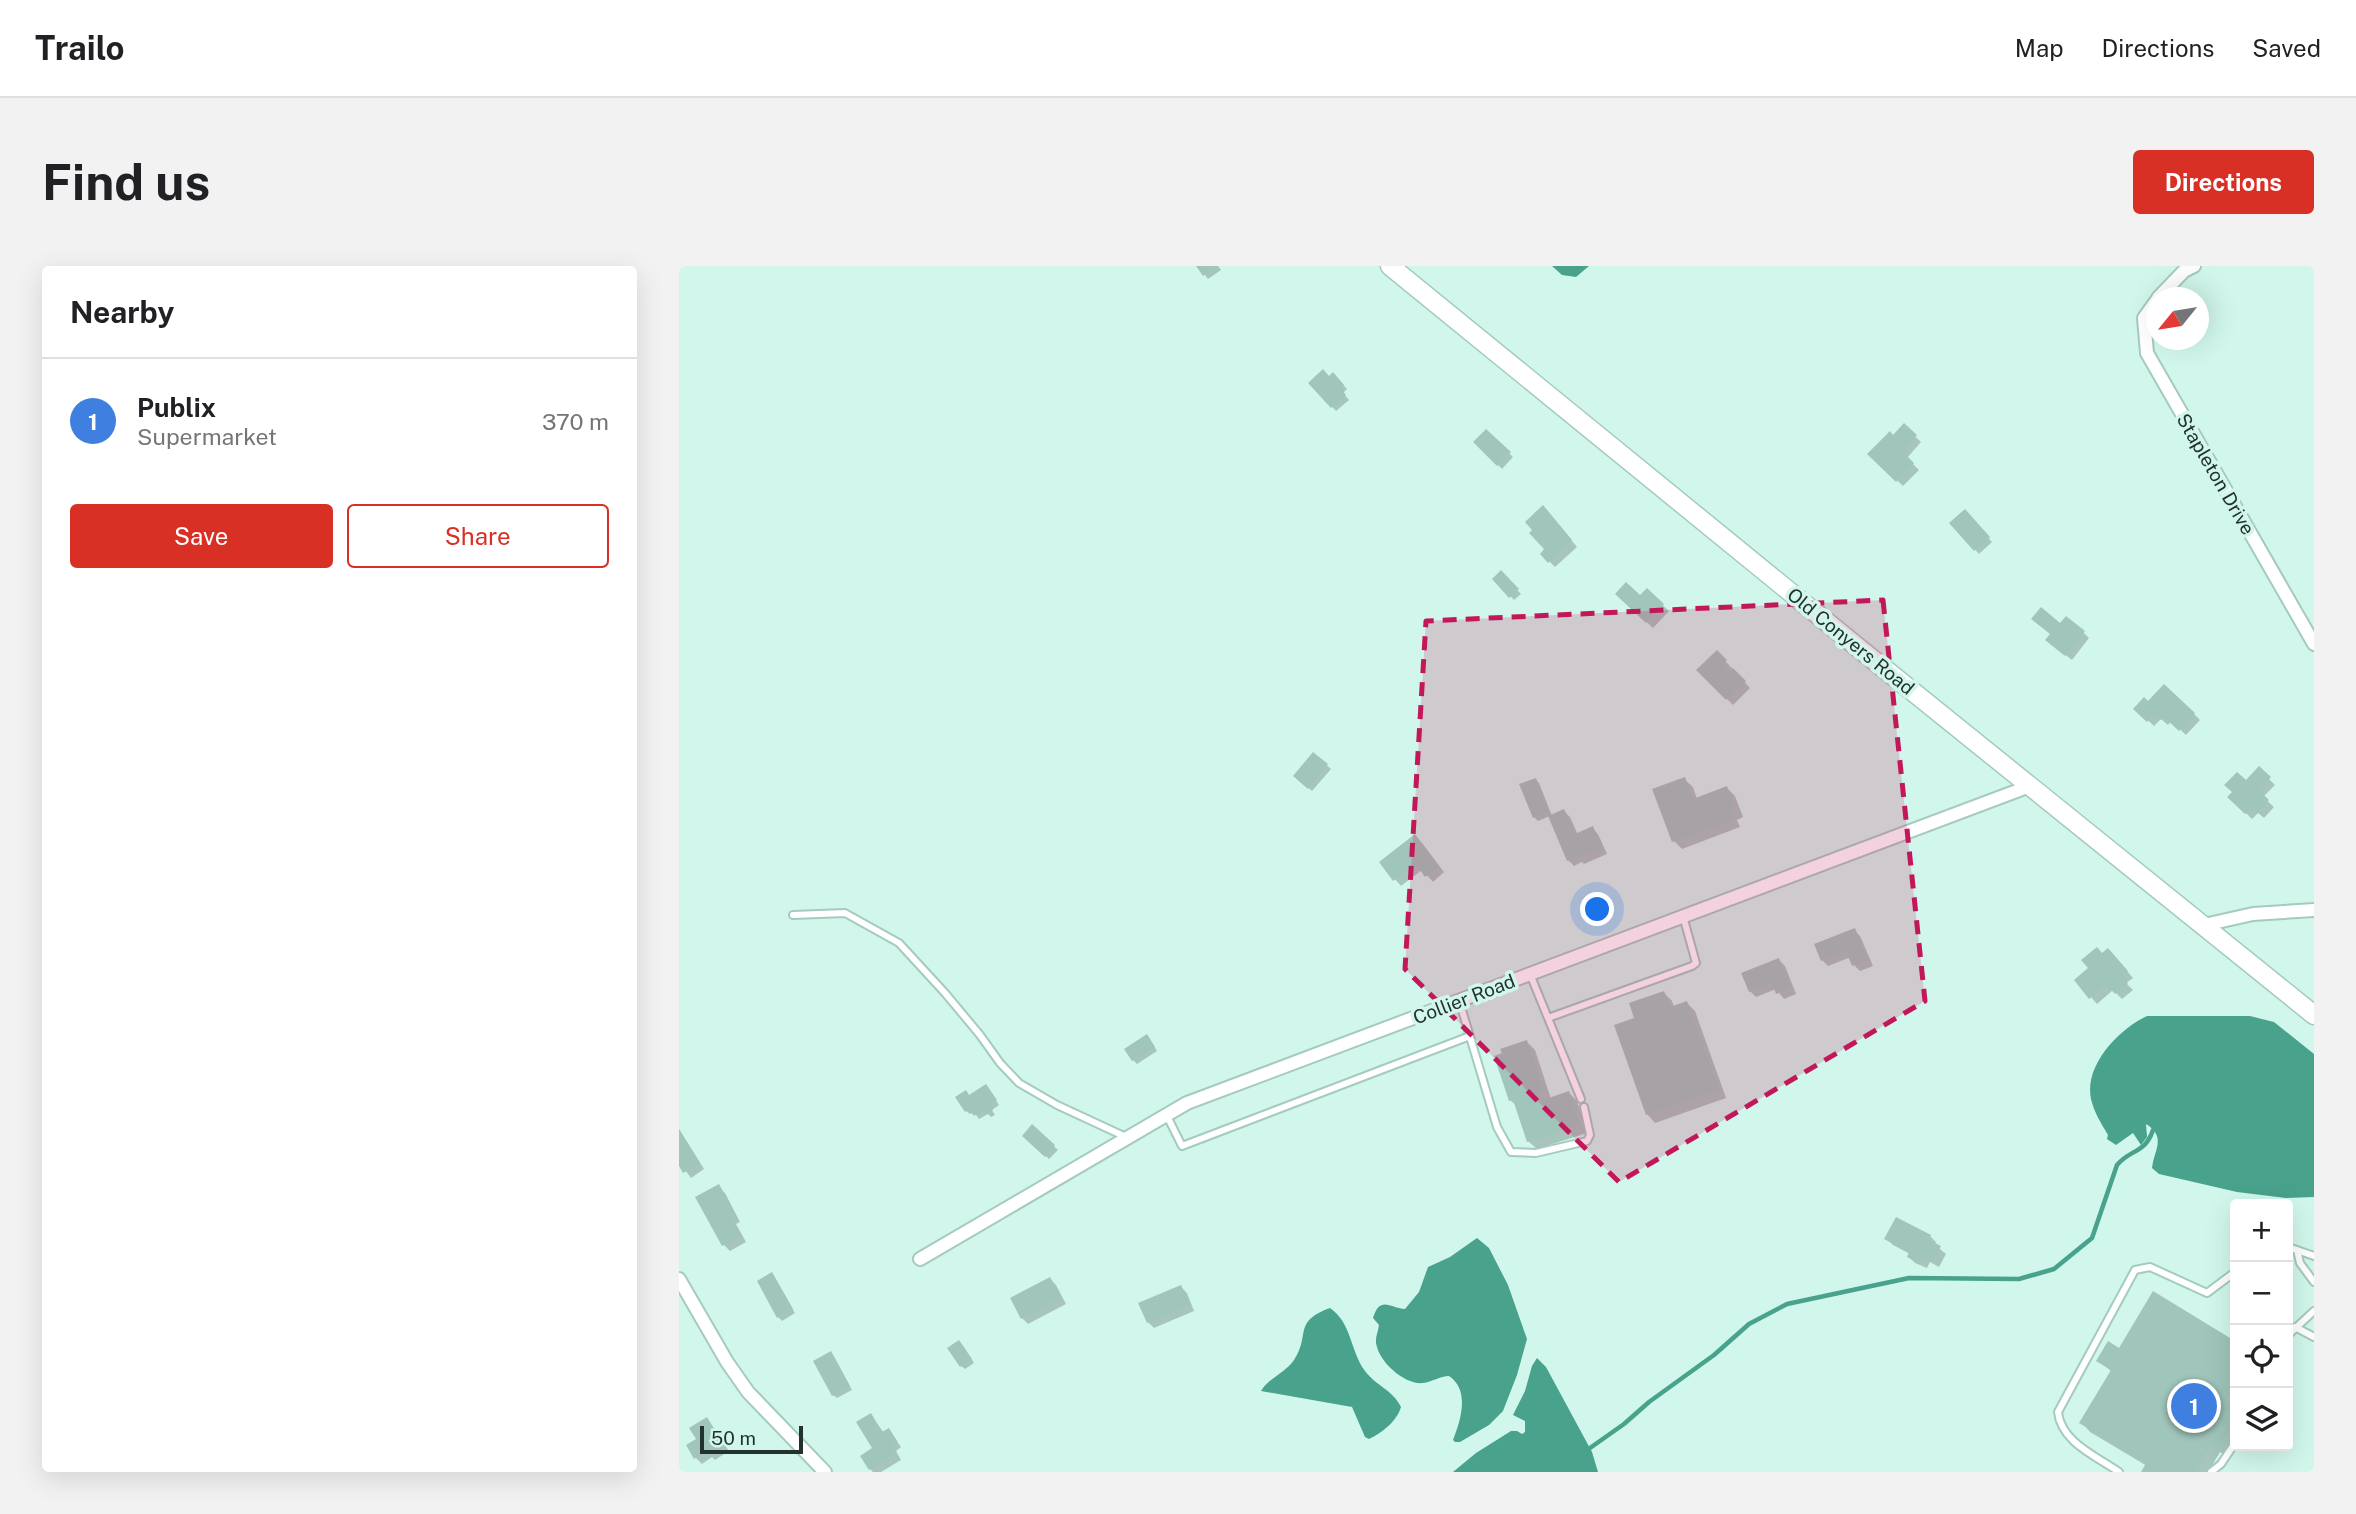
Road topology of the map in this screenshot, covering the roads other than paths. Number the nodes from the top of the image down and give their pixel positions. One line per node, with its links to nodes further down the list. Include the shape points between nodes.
1 (1390, 266): 8 (street, Old Conyers Road)
2 (2194, 266): 3 (street, Stapleton Drive)
3 (2169, 287)
4 (2146, 315): 5 (street, Stapleton Drive)
5 (2146, 341)
6 (2147, 350): 7 (street, Stapleton Drive)
7 (2314, 644)
8 (2029, 786): 11 (street, Collier Road); 12 (street, Old Conyers Road)
9 (2314, 910): 12 (street, via 2253,914)
10 (793, 915): 21 (lane, via 845,913 899,943 1019,1083)
11 (1682, 916): 13 (street, Collier Road); 16 (lane, via 1696,963)
12 (2204, 925): 15 (street, Old Conyers Road)
13 (1529, 974): 14 (street, Collier Road); 16 (lane)
14 (1459, 1000): 17 (lane); 20 (street, Collier Road)
15 (2314, 1015)
16 (1548, 1018): 18 (lane)
17 (1470, 1036): 19 (lane, via 1497,1127 1511,1152 1536,1153 1587,1141 1590,1135); 20 (lane, via 1182,1146)
18 (1581, 1099)
19 (1584, 1107)
20 (1166, 1114): 21 (street, Collier Road)
21 (1126, 1137): 25 (street, Collier Road)
22 (2293, 1249): 23 (lane)
23 (2297, 1250): 24 (lane); 28 (lane)
24 (2314, 1256)
25 (920, 1259)
26 (2230, 1276): 35 (lane, via 2207,1293 2150,1267 2135,1270 2058,1412 2066,1435)
27 (679, 1279): 34 (street, via 748,1392)
28 (2314, 1282)
29 (2314, 1311): 30 (lane)
30 (2295, 1327): 31 (lane); 32 (lane)
31 (2293, 1329)
32 (2314, 1337)
33 (2230, 1450): 36 (lane)
34 (825, 1472)
35 (2119, 1472)
36 (2211, 1472)

